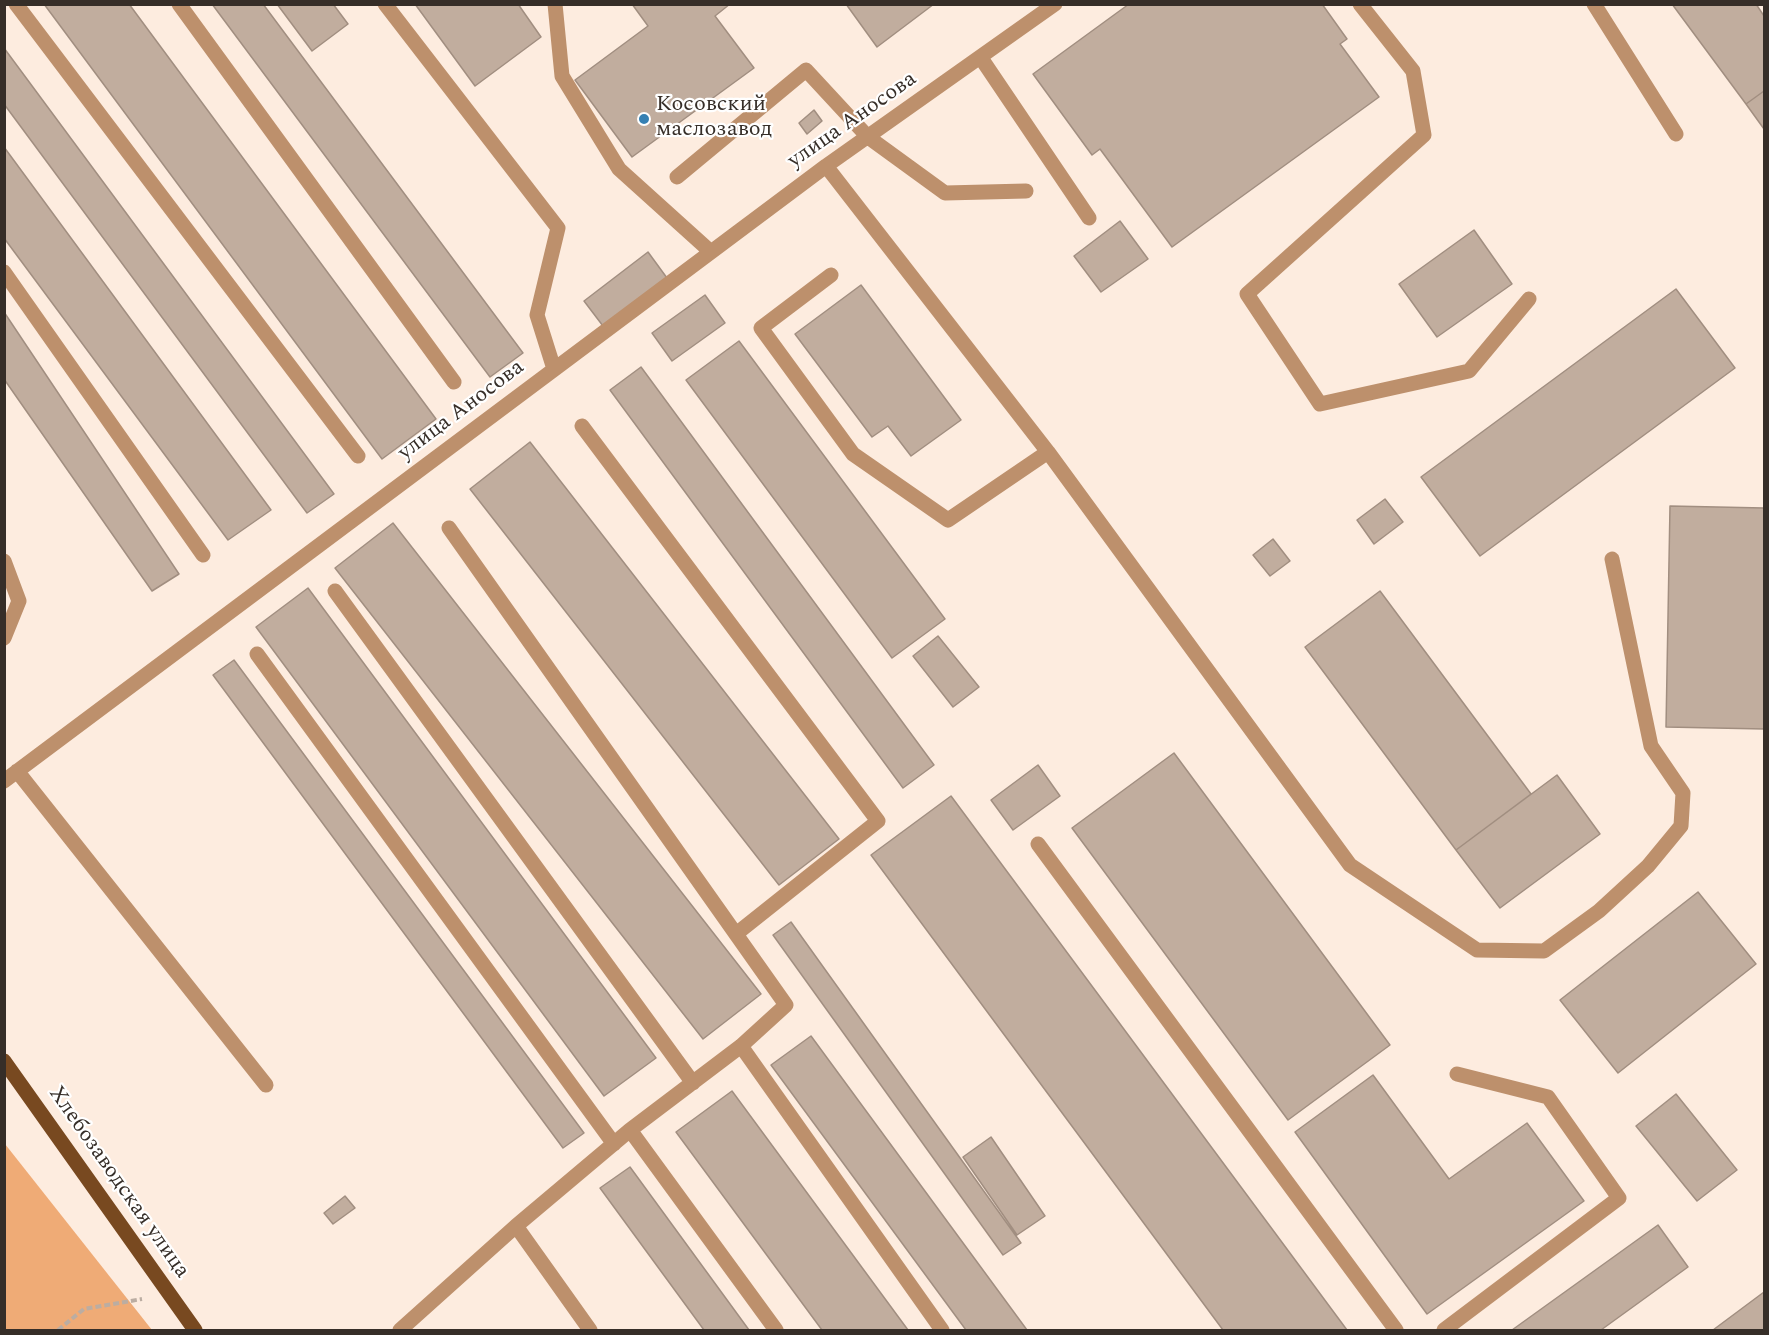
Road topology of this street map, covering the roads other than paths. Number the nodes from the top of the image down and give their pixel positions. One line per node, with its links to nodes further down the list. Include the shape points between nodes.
1 (16, 4): 23 (street)
2 (179, 4): 20 (street)
3 (385, 4): 19 (street, via 558,228 537,315)
4 (555, 4): 15 (street, via 562,76 619,169)
5 (1055, 4): 8 (street, улица Аносова)
6 (1360, 4): 18 (street, via 1413,71 1424,135 1247,294 1320,404 1469,371)
7 (1594, 4): 9 (street)
8 (981, 58): 10 (street, улица Аносова); 14 (street)
9 (1676, 134)
10 (868, 137): 11 (street, улица Аносова); 12 (street, via 806,70); 13 (street, via 945,193)
11 (826, 166): 15 (street, улица Аносова); 22 (street)
12 (677, 177)
13 (1026, 191)
14 (1089, 218)
15 (711, 252): 19 (street, улица Аносова)
16 (4, 272): 25 (street)
17 (831, 275): 22 (street, via 761,328 853,454 948,520)
18 (1529, 299)
19 (554, 369): 31 (street, улица Аносова)
20 (454, 382)
21 (582, 426): 34 (street, via 878,822)
22 (1048, 452): 26 (street, via 1350,865 1477,950 1544,951 1632,881 1681,826 1683,794 1651,746)
23 (357, 456)
24 (449, 528): 34 (street)
25 (203, 555)
26 (1612, 559)
27 (4, 561): 29 (street, via 19,601)
28 (335, 591): 38 (street)
29 (4, 638)
30 (257, 654): 41 (street)
31 (17, 771): 32 (street, улица Аносова); 39 (street)
32 (4, 781)
33 (1038, 844): 48 (street)
34 (736, 934): 35 (street, via 786,1005)
35 (741, 1046): 38 (street); 47 (street)
36 (4, 1061): 43 (main road, Хлебозаводская улица)
37 (1457, 1074): 49 (street, via 1548,1097 1619,1198)
38 (693, 1083): 40 (street)
39 (266, 1085)
40 (630, 1130): 41 (street); 46 (street)
41 (614, 1144): 42 (street)
42 (516, 1226): 44 (street); 45 (street)
43 (195, 1330)
44 (400, 1330)
45 (590, 1330)
46 (776, 1330)
47 (942, 1330)
48 (1396, 1330)
49 (1444, 1330)

